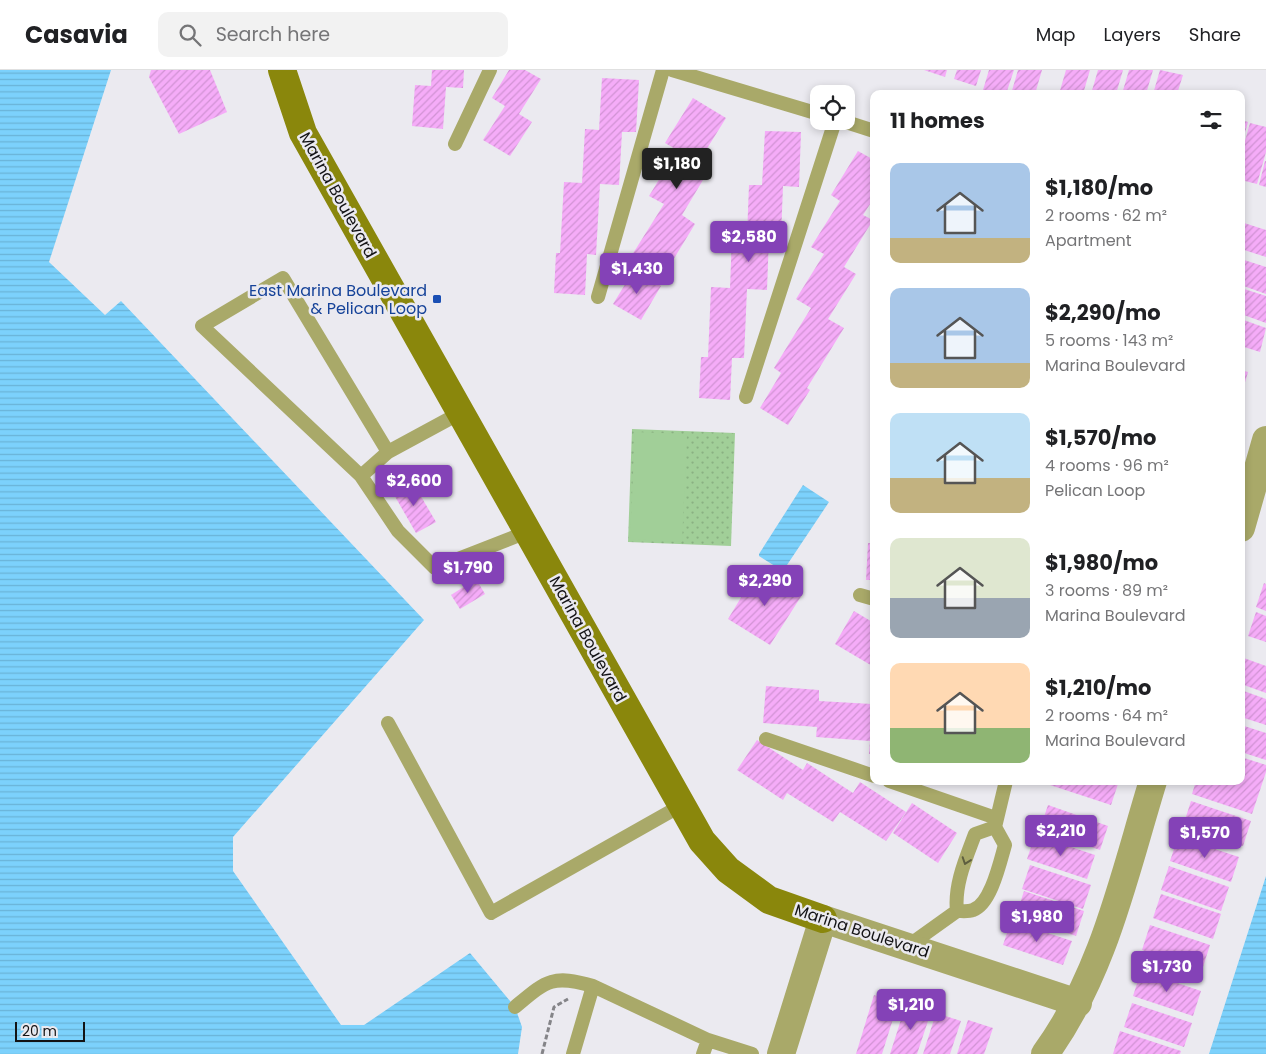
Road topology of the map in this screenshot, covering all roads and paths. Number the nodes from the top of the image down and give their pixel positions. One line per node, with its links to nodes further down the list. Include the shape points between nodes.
1 (282, 70): 12 (street, Marina Boulevard, via 303,133)
2 (490, 70): 9 (lane)
3 (662, 70): 10 (lane)
4 (672, 70): 5 (lane)
5 (810, 111)
6 (855, 125): 8 (lane)
7 (831, 130): 11 (lane)
8 (870, 130)
9 (455, 144)
10 (598, 297)
11 (746, 397)
12 (460, 413): 14 (lane); 17 (street, Marina Boulevard)
13 (1266, 440): 16 (street)
14 (388, 452): 15 (lane); 15 (lane, via 283,278 202,326)
15 (361, 476): 17 (lane, via 398,531 435,568)
16 (1245, 514)
17 (527, 532): 24 (street, Marina Boulevard)
18 (388, 723): 24 (lane, via 491,913)
19 (766, 739): 20 (lane)
20 (870, 775)
21 (899, 785): 25 (lane)
22 (1005, 785): 25 (lane)
23 (1151, 785): 30 (street, via 1114,916)
24 (682, 805): 27 (street, Marina Boulevard, via 702,841 728,870 769,900)
25 (995, 823): 26 (lane, one-way to 26, via 975,834 956,899); 26 (lane, via 1005,845 997,873 984,903 972,910)
26 (957, 911): 28 (lane)
27 (823, 919): 28 (street, Marina Boulevard); 37 (street)
28 (908, 946): 30 (street, Marina Boulevard)
29 (593, 986): 31 (lane, via 570,979 544,983); 32 (lane); 33 (path, via 554,1007); 34 (lane)
30 (1078, 1003): 38 (street)
31 (515, 1007)
32 (708, 1040): 35 (lane); 36 (lane)
33 (542, 1054)
34 (573, 1054)
35 (703, 1054)
36 (752, 1054)
37 (781, 1054)
38 (1045, 1054)

